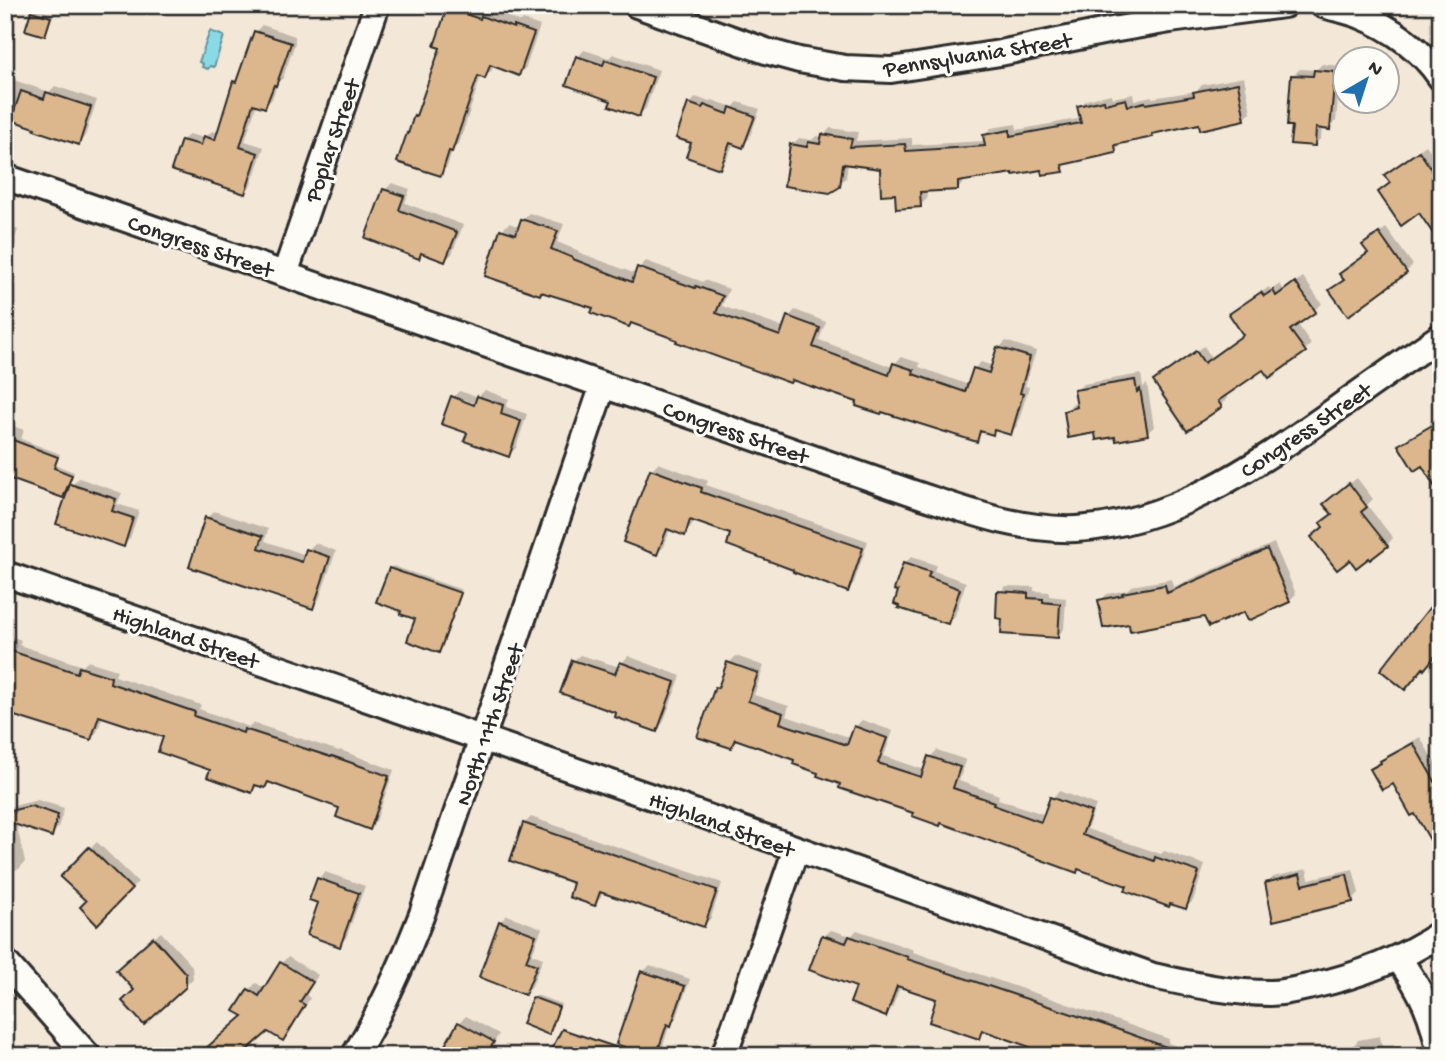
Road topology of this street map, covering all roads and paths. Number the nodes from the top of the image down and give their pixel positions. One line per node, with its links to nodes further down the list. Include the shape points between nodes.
1 (377, 5): 7 (street, Poplar Street)
2 (637, 5): 3 (street, Pennsylvania Street, via 799,60 891,70 1170,20)
3 (1284, 5)
4 (1323, 5): 5 (street, via 1389,29)
5 (1441, 78)
6 (5, 177): 7 (street, Congress Street)
7 (285, 274): 9 (street, Congress Street)
8 (1441, 336): 9 (street, Congress Street, via 1223,484 1121,523 1075,529 992,519)
9 (603, 385): 11 (street, North 11th Street)
10 (5, 573): 11 (street, Highland Street)
11 (483, 739): 12 (street, Highland Street); 17 (street, North 11th Street, via 408,951)
12 (796, 849): 14 (street, Highland Street, via 1153,976 1211,989 1270,993 1300,989 1344,979); 18 (street)
13 (1441, 933): 14 (street, Highland Street)
14 (1398, 958): 19 (street, via 1425,1001)
15 (5, 962): 16 (street)
16 (88, 1056)
17 (354, 1056)
18 (724, 1056)
19 (1440, 1056)

